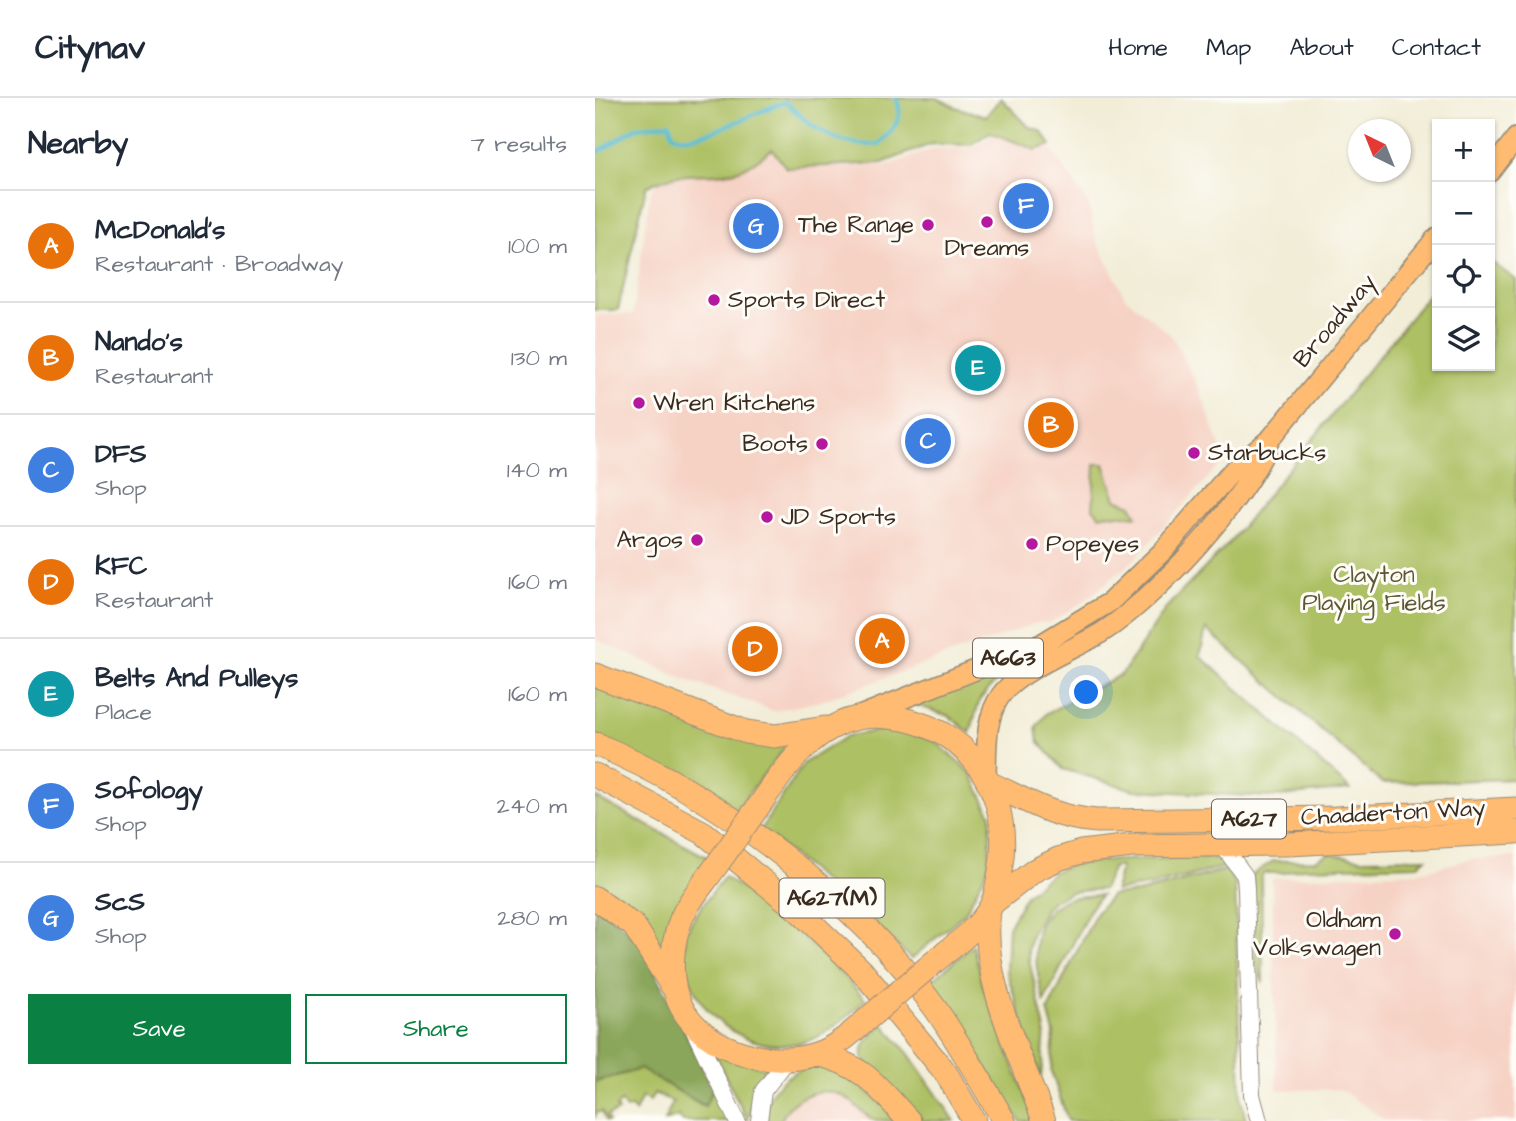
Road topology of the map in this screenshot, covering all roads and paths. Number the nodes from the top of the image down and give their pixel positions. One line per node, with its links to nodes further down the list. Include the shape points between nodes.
1 (1516, 138): 2 (main road)
2 (1495, 165)
3 (1432, 243): 4 (main road, Broadway / A663)
4 (1271, 438): 6 (main road, Broadway / A663, via 1235,468 1163,551 1110,602 1041,644); 10 (main road, Broadway / A663, via 1253,473 1180,565 1141,603 1102,632 1009,685 989,720)
5 (595, 675): 7 (highway, via 746,732 791,735)
6 (858, 717): 7 (highway, A663); 10 (highway, A663, via 898,718 934,729 967,752)
7 (832, 727): 16 (highway, A663, bridge, via 798,754 680,922 673,968)
8 (595, 744): 24 (highway, A627(M), via 684,789 764,842 837,902 893,957 934,1007)
9 (595, 775): 23 (highway, A627(M), via 704,833 797,909 861,970 946,1073)
10 (988, 780): 11 (highway, Chadderton Way / A627, via 1046,811 1068,819 1097,821 1335,818); 15 (highway, A663, via 1001,814 1005,843)
11 (1516, 808)
12 (1516, 832): 13 (highway, Chadderton Way / A627)
13 (1223, 846): 15 (highway, Chadderton Way / A627, via 1132,846 1070,855 1035,870); 27 (street, via 1245,876 1252,1095)
14 (595, 898): 16 (highway, via 634,926)
15 (991, 906): 17 (highway, Chadderton Way, bridge, via 873,1014); 19 (highway, A663, via 986,936 998,996)
16 (679, 999): 18 (highway, via 701,1028 726,1046 758,1058); 20 (street)
17 (816, 1054): 18 (highway); 22 (highway, via 860,1070)
18 (788, 1059): 21 (street, via 763,1091)
19 (1031, 1084): 25 (highway, A663); 26 (highway)
20 (737, 1121)
21 (759, 1121)
22 (909, 1121)
23 (974, 1121)
24 (1004, 1121)
25 (1044, 1121)
26 (1050, 1121)
27 (1259, 1121)

